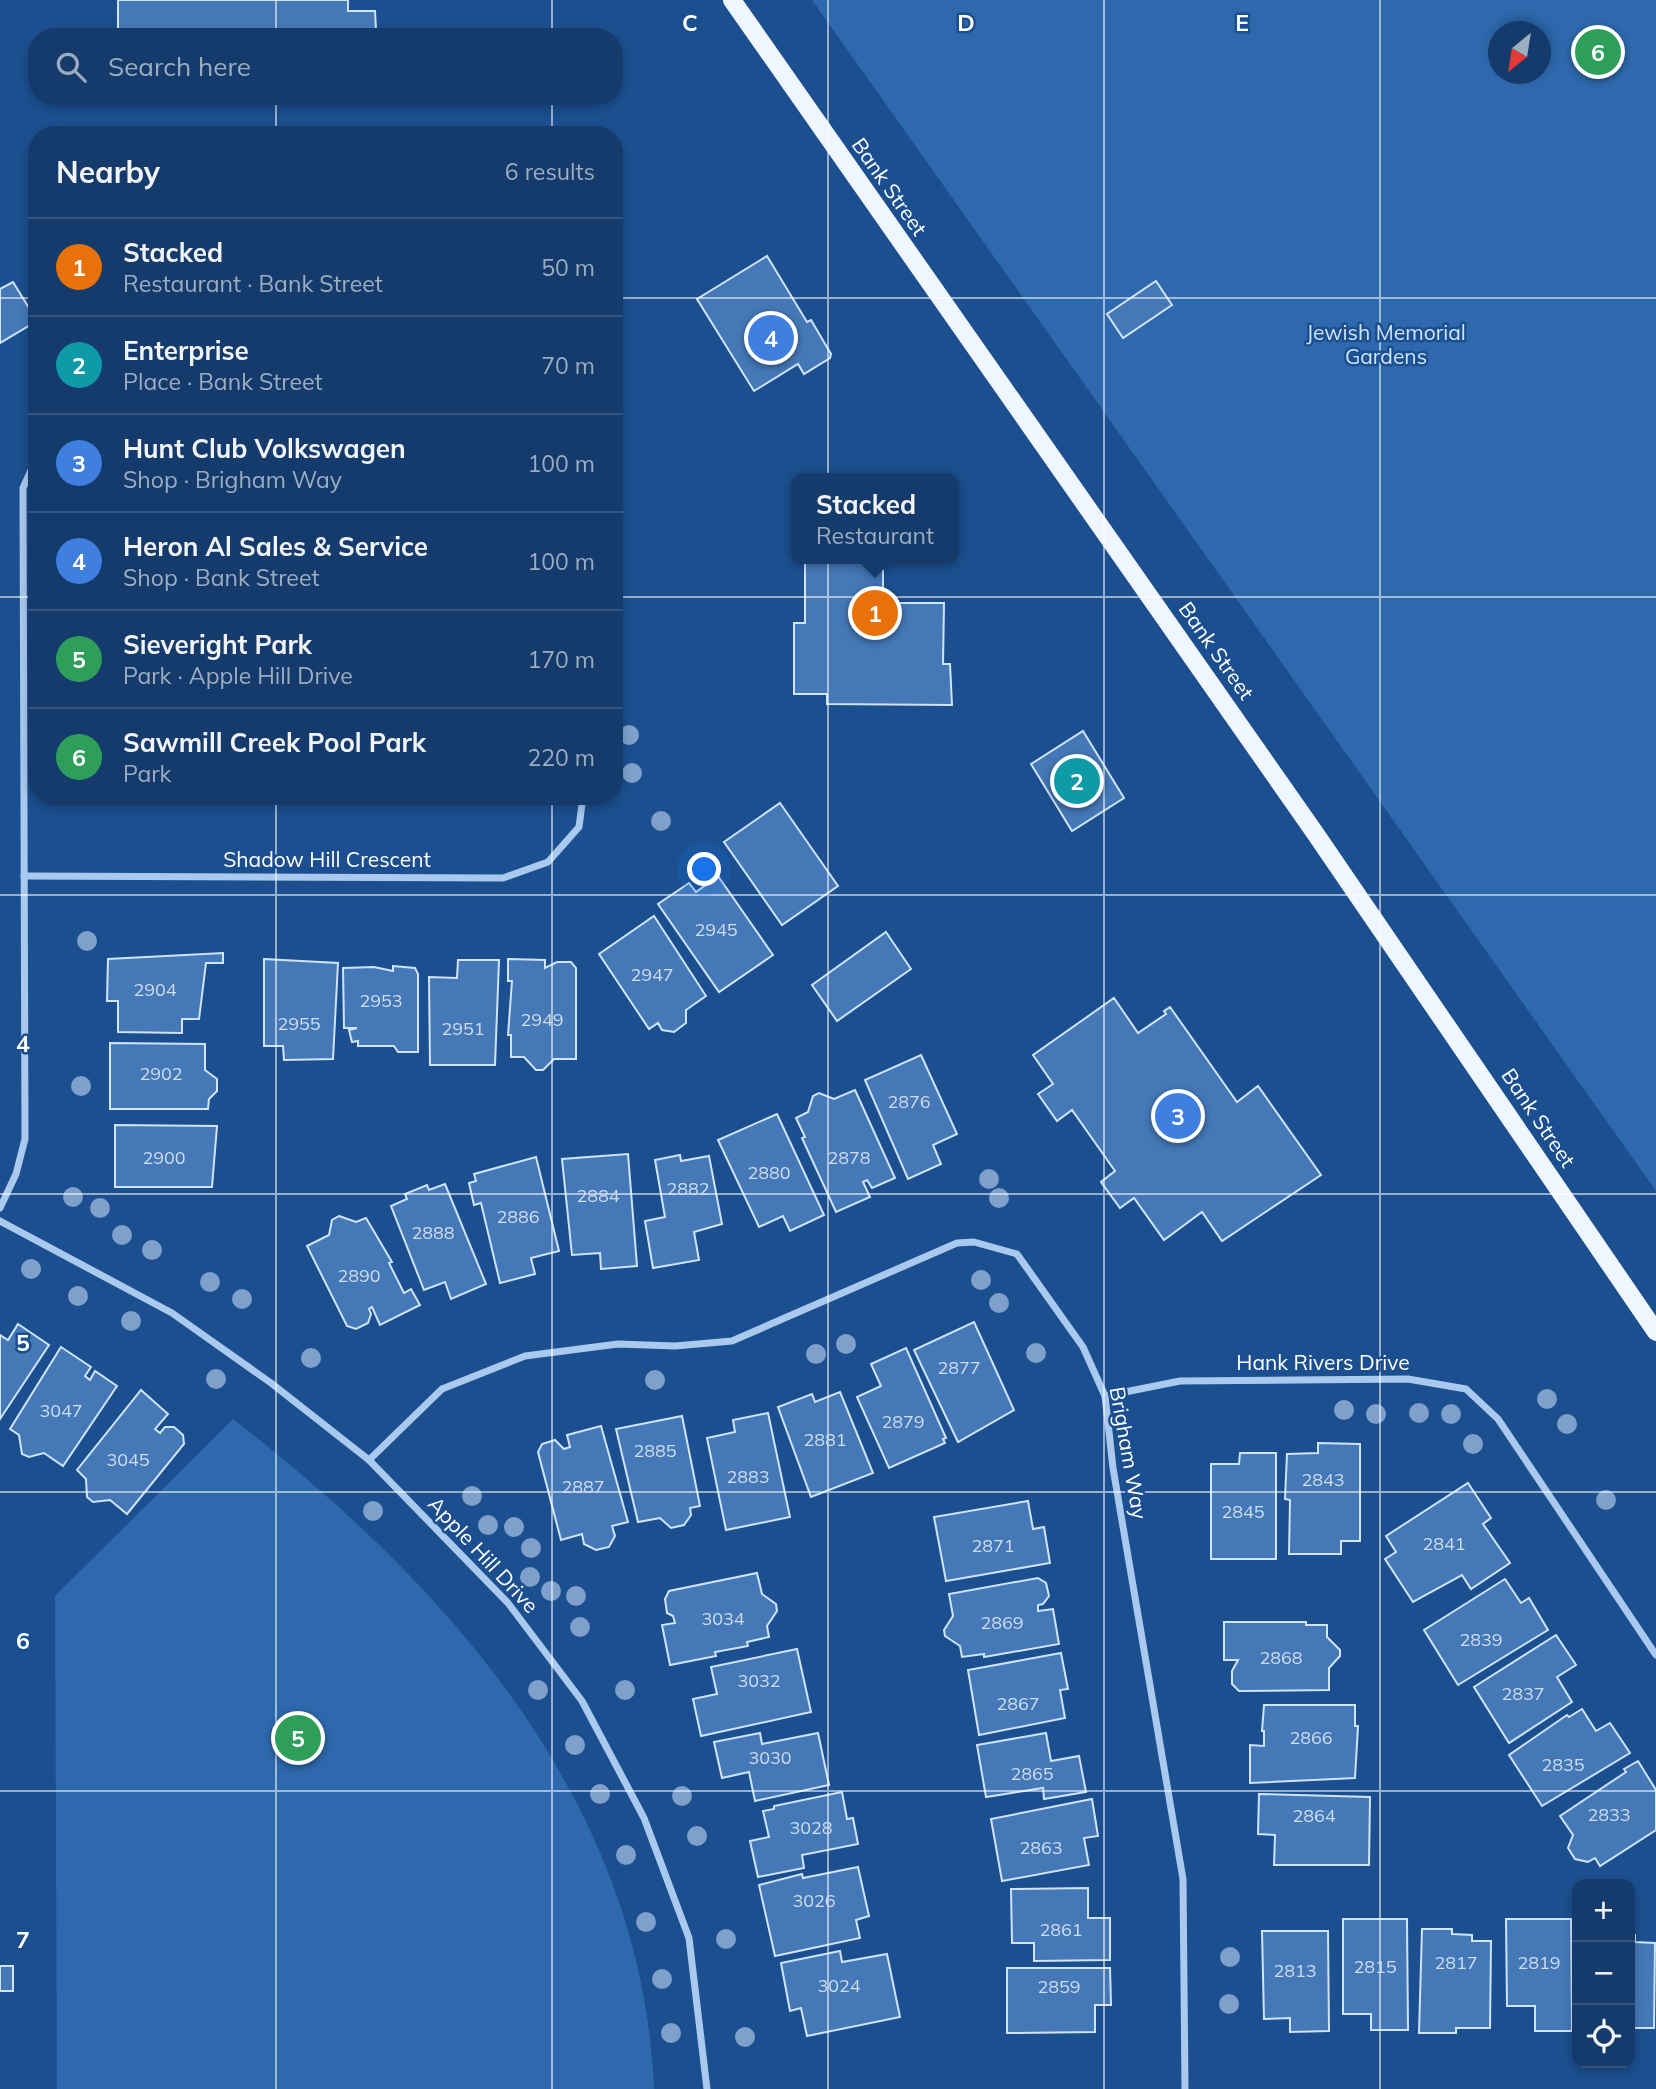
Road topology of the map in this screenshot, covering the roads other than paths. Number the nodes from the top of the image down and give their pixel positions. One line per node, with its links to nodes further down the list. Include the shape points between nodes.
1 (732, 0): 7 (main road, Bank Street, via 1315,833)
2 (28, 477): 4 (street, via 23,488)
3 (582, 805): 4 (street, Shadow Hill Crescent, via 579,827 548,862 503,878)
4 (24, 876): 5 (street, via 25,1139)
5 (0, 1208)
6 (0, 1221): 9 (street, Apple Hill Drive, via 172,1313)
7 (1656, 1332)
8 (1105, 1396): 9 (street, Brigham Way, via 1083,1347 1017,1254 974,1242 957,1243 732,1341 676,1346 618,1344 525,1356 442,1389); 10 (street, Hank Rivers Drive, via 1180,1381 1408,1379 1466,1389 1498,1419); 12 (street, Brigham Way, via 1113,1468 1183,1880)
9 (369, 1460): 11 (street, Apple Hill Drive, via 508,1603 582,1701 644,1818 688,1938)
10 (1656, 1655)
11 (707, 2089)
12 (1185, 2089)

